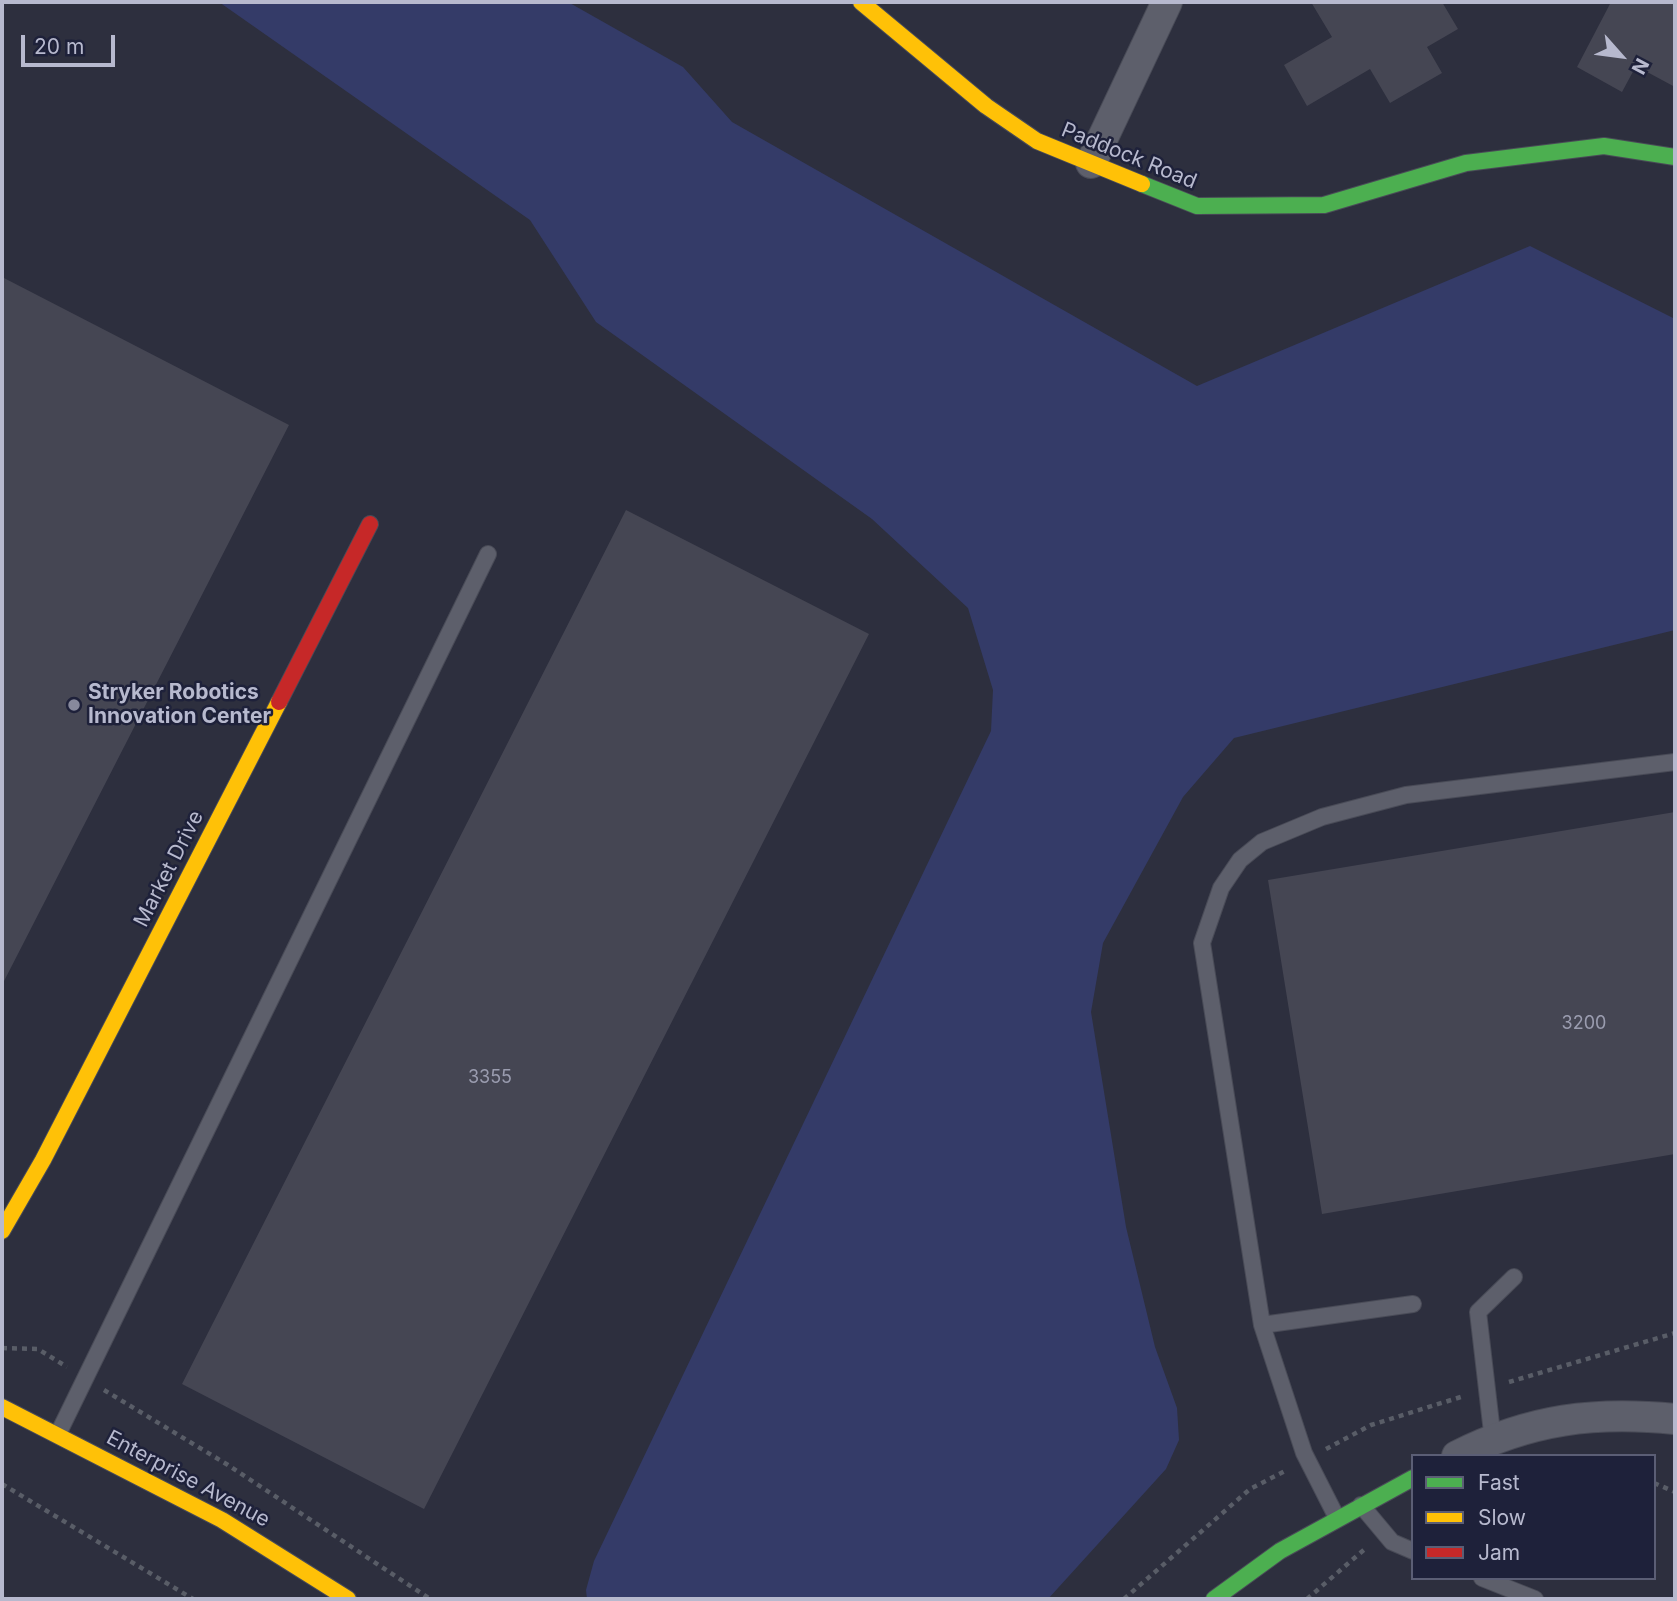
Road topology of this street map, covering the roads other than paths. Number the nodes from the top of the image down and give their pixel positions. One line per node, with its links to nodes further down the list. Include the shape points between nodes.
1 (861, 2): 4 (street, Paddock Road, via 986,106 1037,141)
2 (1167, 2): 4 (street)
3 (1675, 157): 4 (street, Paddock Road, via 1604,146 1466,163 1324,205 1234,206 1197,206)
4 (1091, 163)
5 (370, 524): 8 (street, Market Drive, via 43,1160)
6 (488, 554): 14 (lane)
7 (1675, 762): 11 (lane, via 1406,795 1322,817 1262,842 1240,860 1217,897 1202,943)
8 (2, 1231)
9 (1514, 1277): 15 (lane, via 1478,1312)
10 (1413, 1304): 11 (lane)
11 (1262, 1325): 19 (lane, via 1307,1459)
12 (2, 1406): 14 (street, Enterprise Avenue)
13 (1675, 1419): 15 (street, via 1621,1414 1541,1423)
14 (58, 1434): 22 (street, Enterprise Avenue, via 286,1556)
15 (1493, 1441): 16 (street)
16 (1462, 1454)
17 (1411, 1479): 18 (street)
18 (1361, 1504): 19 (street); 20 (lane, via 1392,1542)
19 (1337, 1518): 23 (street, via 1280,1551)
20 (1411, 1549)
21 (1487, 1580): 24 (lane)
22 (348, 1599)
23 (1214, 1599)
24 (1535, 1599)

